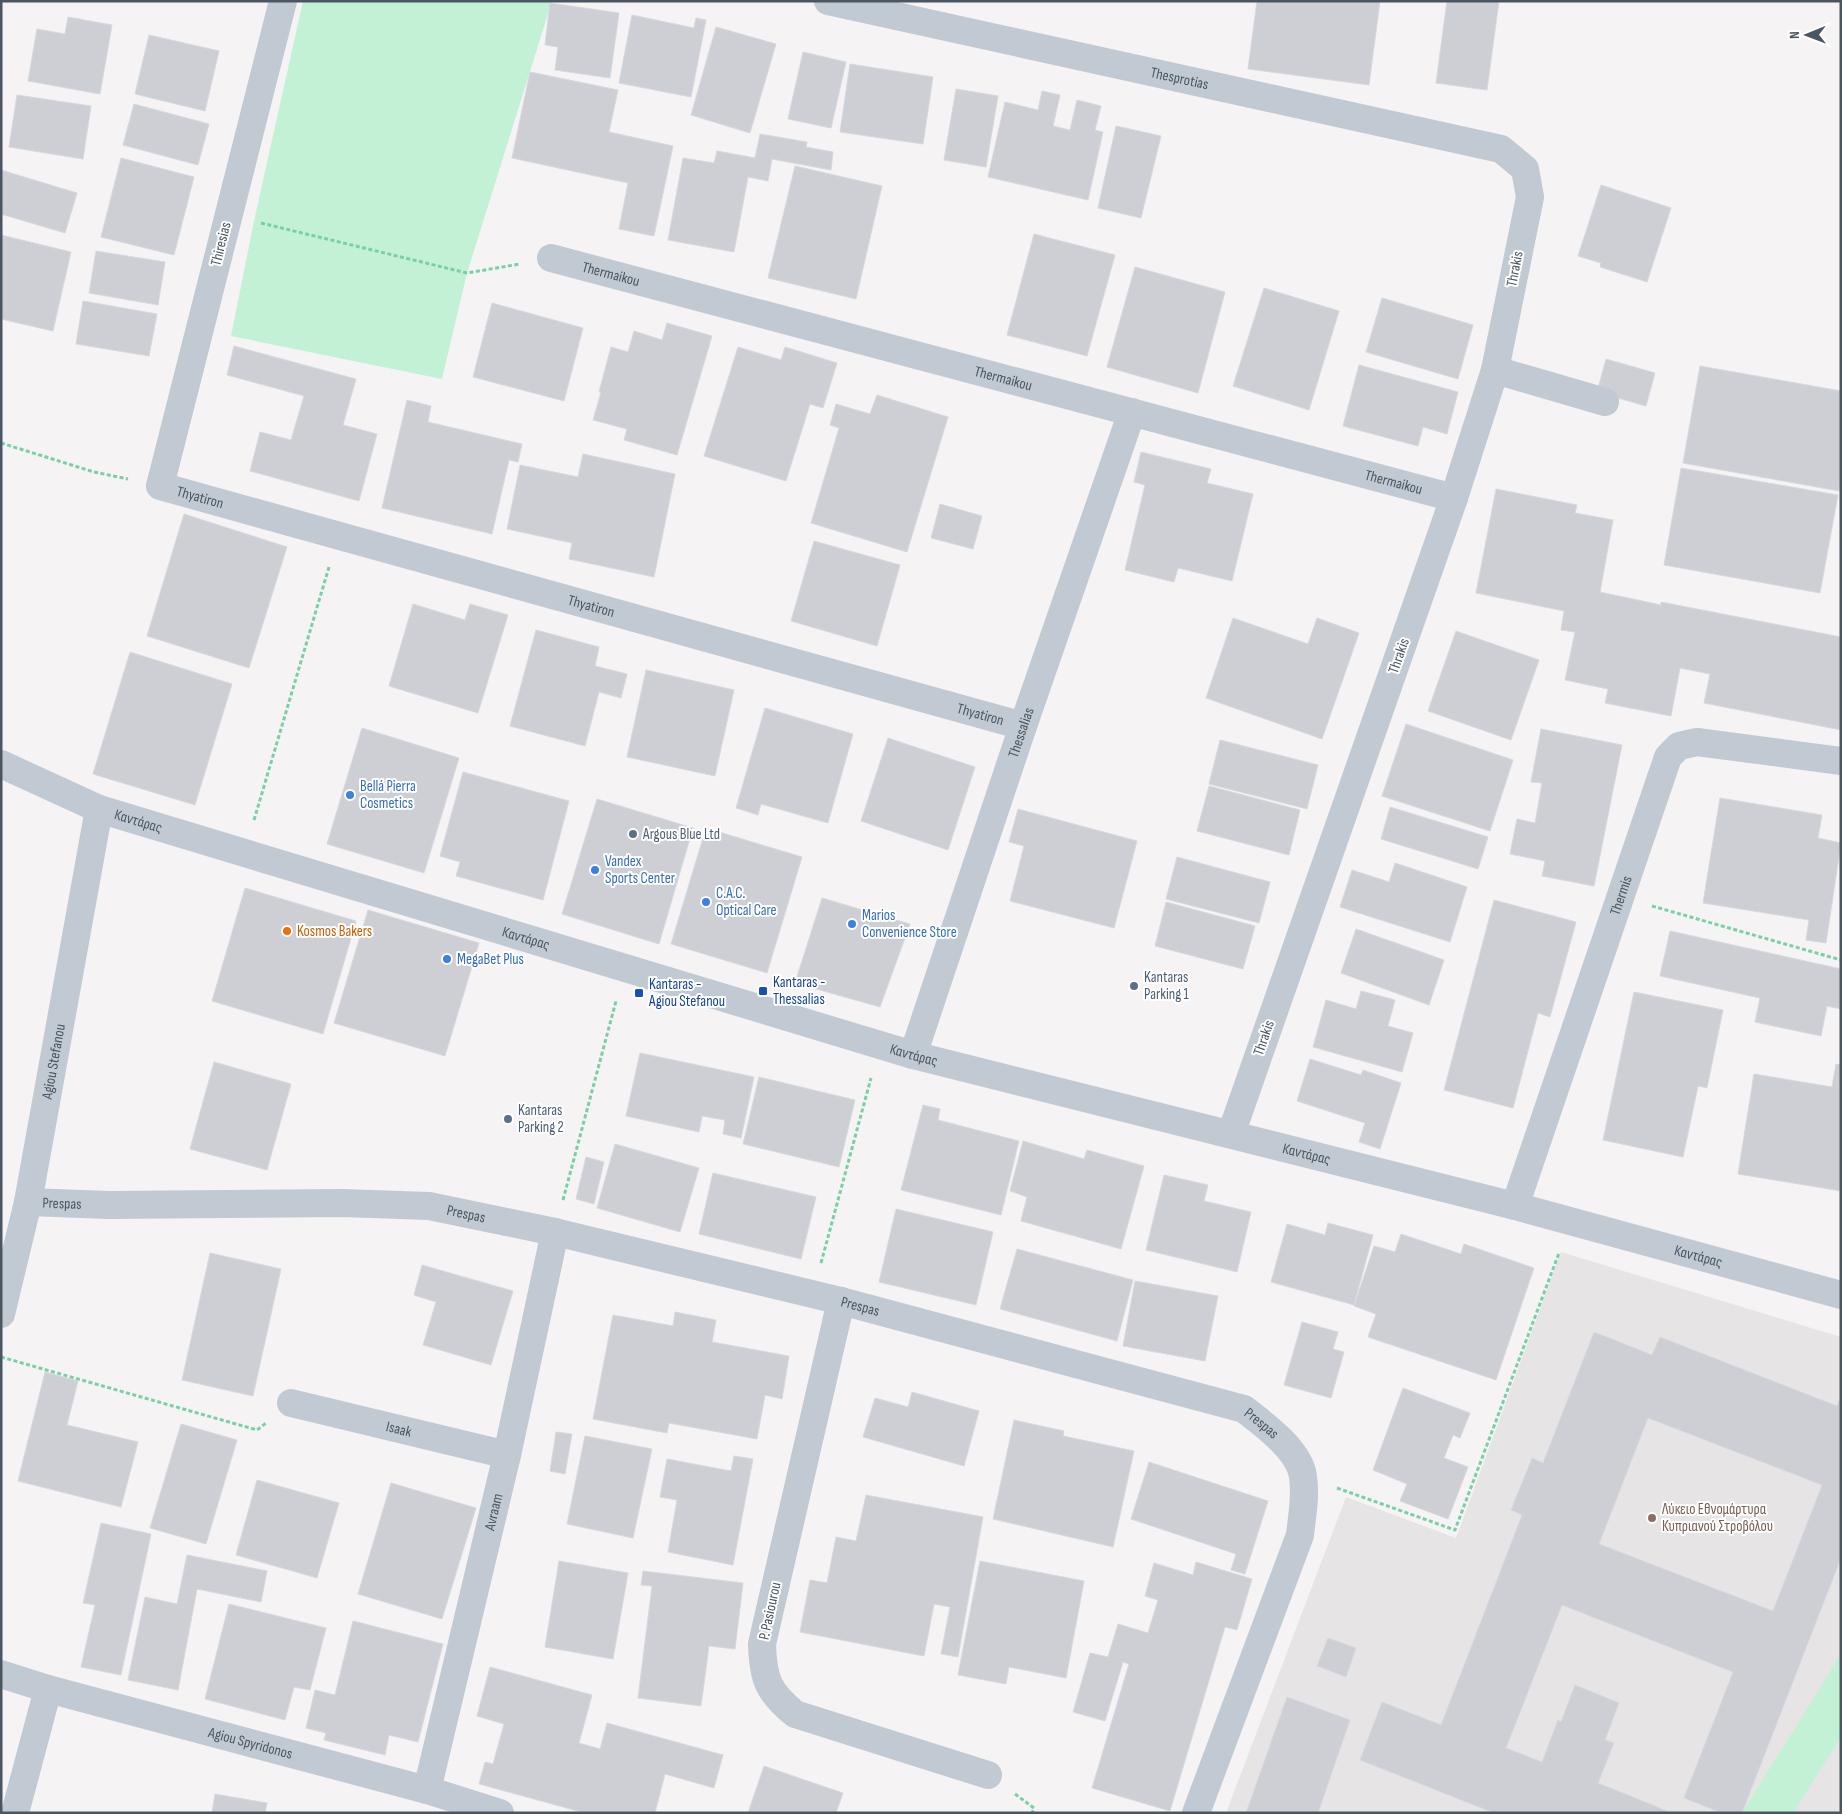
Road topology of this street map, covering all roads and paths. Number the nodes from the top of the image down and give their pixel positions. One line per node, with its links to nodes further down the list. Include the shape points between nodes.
1 (283, 1): 4 (street, Thiresias)
2 (828, 1): 3 (street, Thesprotias, via 1501,149)
3 (1525, 170): 6 (street, Thrakis, via 1530,197)
4 (228, 215): 5 (path, via 467,274); 10 (street, Thiresias)
5 (551, 258): 8 (street, Thermaikou)
6 (1495, 370): 7 (street); 11 (street, Thrakis)
7 (1605, 402)
8 (1132, 412): 11 (street, Thermaikou); 13 (street, Thessalias)
9 (1, 443): 10 (path, via 94,472)
10 (160, 486): 12 (street, Thyatiron)
11 (1454, 498): 23 (street, Thrakis)
12 (338, 536): 13 (street, Thyatiron); 17 (path)
13 (1023, 726): 22 (street, Thessalias)
14 (1841, 761): 18 (street, Thermis, via 1697,742 1679,746 1668,757)
15 (1, 764): 16 (street, Καντάρας)
16 (99, 809): 17 (street, Καντάρας); 24 (street, Agiou Stefanou)
17 (245, 852): 20 (street, Καντάρας)
18 (1620, 897): 19 (path); 25 (street, Thermis)
19 (1841, 960)
20 (625, 967): 21 (street, Καντάρας); 27 (path)
21 (880, 1044): 22 (street, Καντάρας); 28 (path)
22 (913, 1055): 23 (street, Καντάρας)
23 (1231, 1134): 25 (street, Καντάρας)
24 (28, 1202): 27 (street, Prespas, via 429,1206); 31 (street, Agiou Stefanou)
25 (1515, 1206): 26 (street, Καντάρας)
26 (1570, 1221): 29 (street, Καντάρας); 35 (path, via 1455,1530)
27 (555, 1232): 28 (street, Prespas); 34 (street, Avraam)
28 (812, 1295): 30 (street, Prespas)
29 (1841, 1296)
30 (841, 1301): 35 (street, Prespas, via 1244,1409 1279,1436); 38 (street, P. Pasiourou, via 762,1644 762,1662 768,1685 778,1700 795,1714)
31 (1, 1314)
32 (1, 1357): 33 (path, via 257,1430)
33 (291, 1403): 34 (street, Isaak)
34 (507, 1455): 39 (street, Avraam)
35 (1303, 1476): 42 (street, Prespas, via 1300,1535)
36 (1, 1674): 37 (street, Agiou Spyridonos)
37 (48, 1689): 39 (street, Agiou Spyridonos); 40 (street)
38 (988, 1775)
39 (427, 1790): 41 (street, Agiou Spyridonos)
40 (15, 1813)
41 (500, 1813)
42 (1196, 1813)

